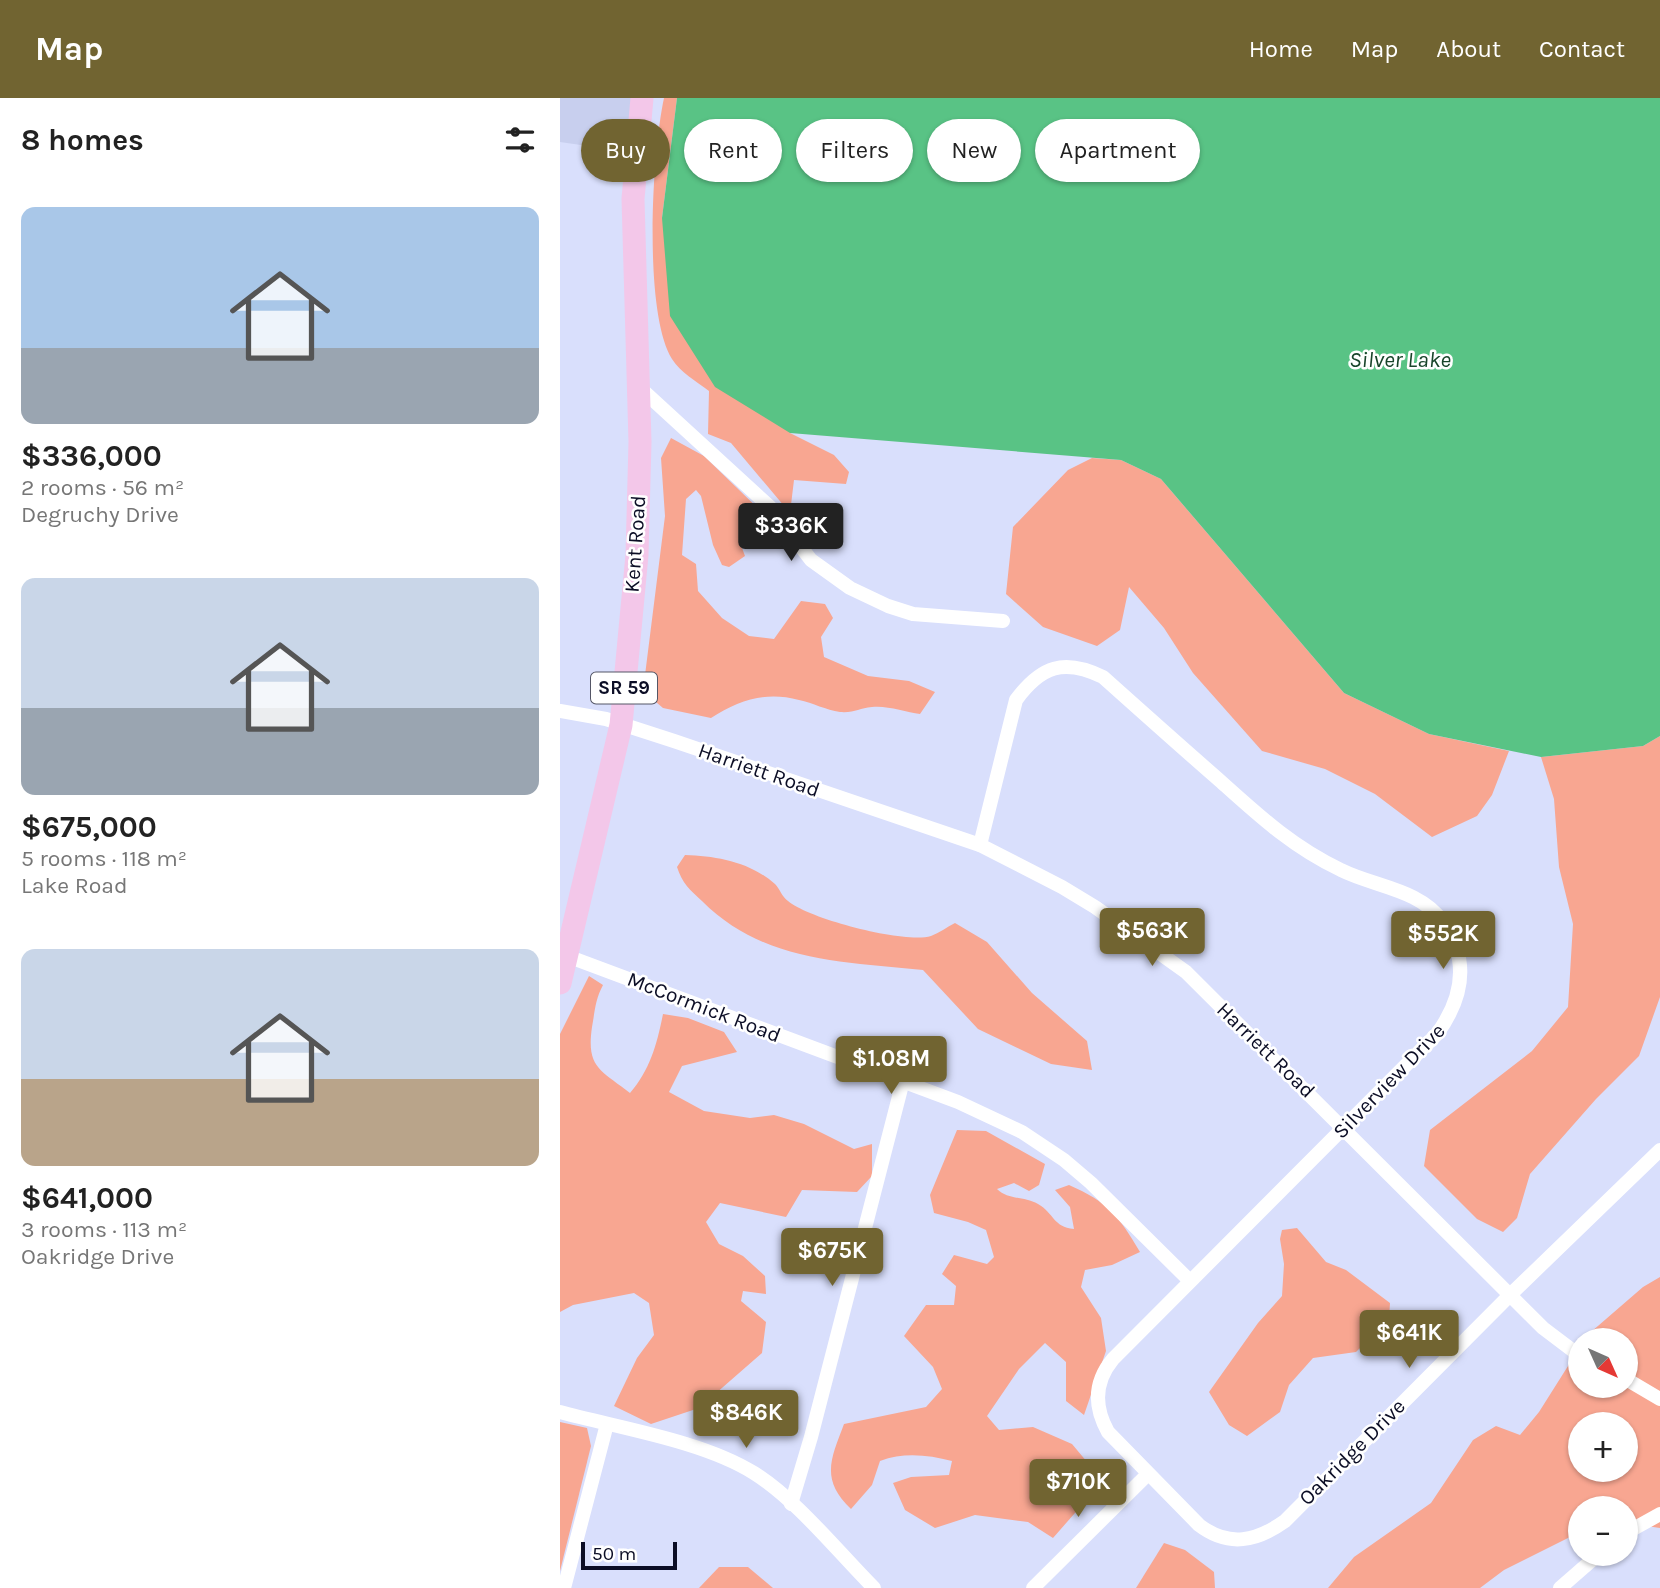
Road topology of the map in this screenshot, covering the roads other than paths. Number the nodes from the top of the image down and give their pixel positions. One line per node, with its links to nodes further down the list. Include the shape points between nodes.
1 (642, 98): 2 (main road, Kent Road / SR 59, via 633,200)
2 (639, 387): 3 (street, via 770,506 811,560 850,588 913,614); 5 (main road, Kent Road / SR 59, via 637,555)
3 (1003, 621)
4 (560, 711): 5 (street, Harriett Road)
5 (621, 725): 6 (street, Harriett Road); 7 (main road, Kent Road / SR 59)
6 (979, 845): 10 (street, Harriett Road, via 1073,894 1186,972); 10 (street, Silverview Drive, via 1016,700 1042,674 1064,666 1082,667 1102,677 1289,842 1343,872 1423,901 1455,942 1460,967 1452,1014)
7 (567, 956): 8 (main road, Kent Road / SR 59); 9 (street, McCormick Road)
8 (560, 983)
9 (903, 1081): 12 (street, McCormick Road, via 978,1111 1049,1149 1091,1183); 20 (street)
10 (1345, 1128): 12 (street, Silverview Drive); 13 (street, Harriett Road)
11 (1660, 1150): 13 (street, Oakridge Drive)
12 (1190, 1281): 19 (street, Silverview Drive, via 1113,1359 1098,1387 1103,1423)
13 (1511, 1294): 14 (street, Harriett Road); 19 (street, Oakridge Drive, via 1269,1533 1241,1540 1217,1536 1199,1525)
14 (1568, 1349)
15 (1638, 1386): 16 (street)
16 (1660, 1399)
17 (560, 1412): 18 (street)
18 (607, 1424): 20 (street, via 731,1462 755,1473); 24 (street)
19 (1148, 1474): 26 (street)
20 (791, 1504): 25 (street)
21 (1660, 1514): 22 (street)
22 (1638, 1526)
23 (1586, 1566): 27 (street)
24 (564, 1588)
25 (874, 1588)
26 (1033, 1588)
27 (1560, 1588)

